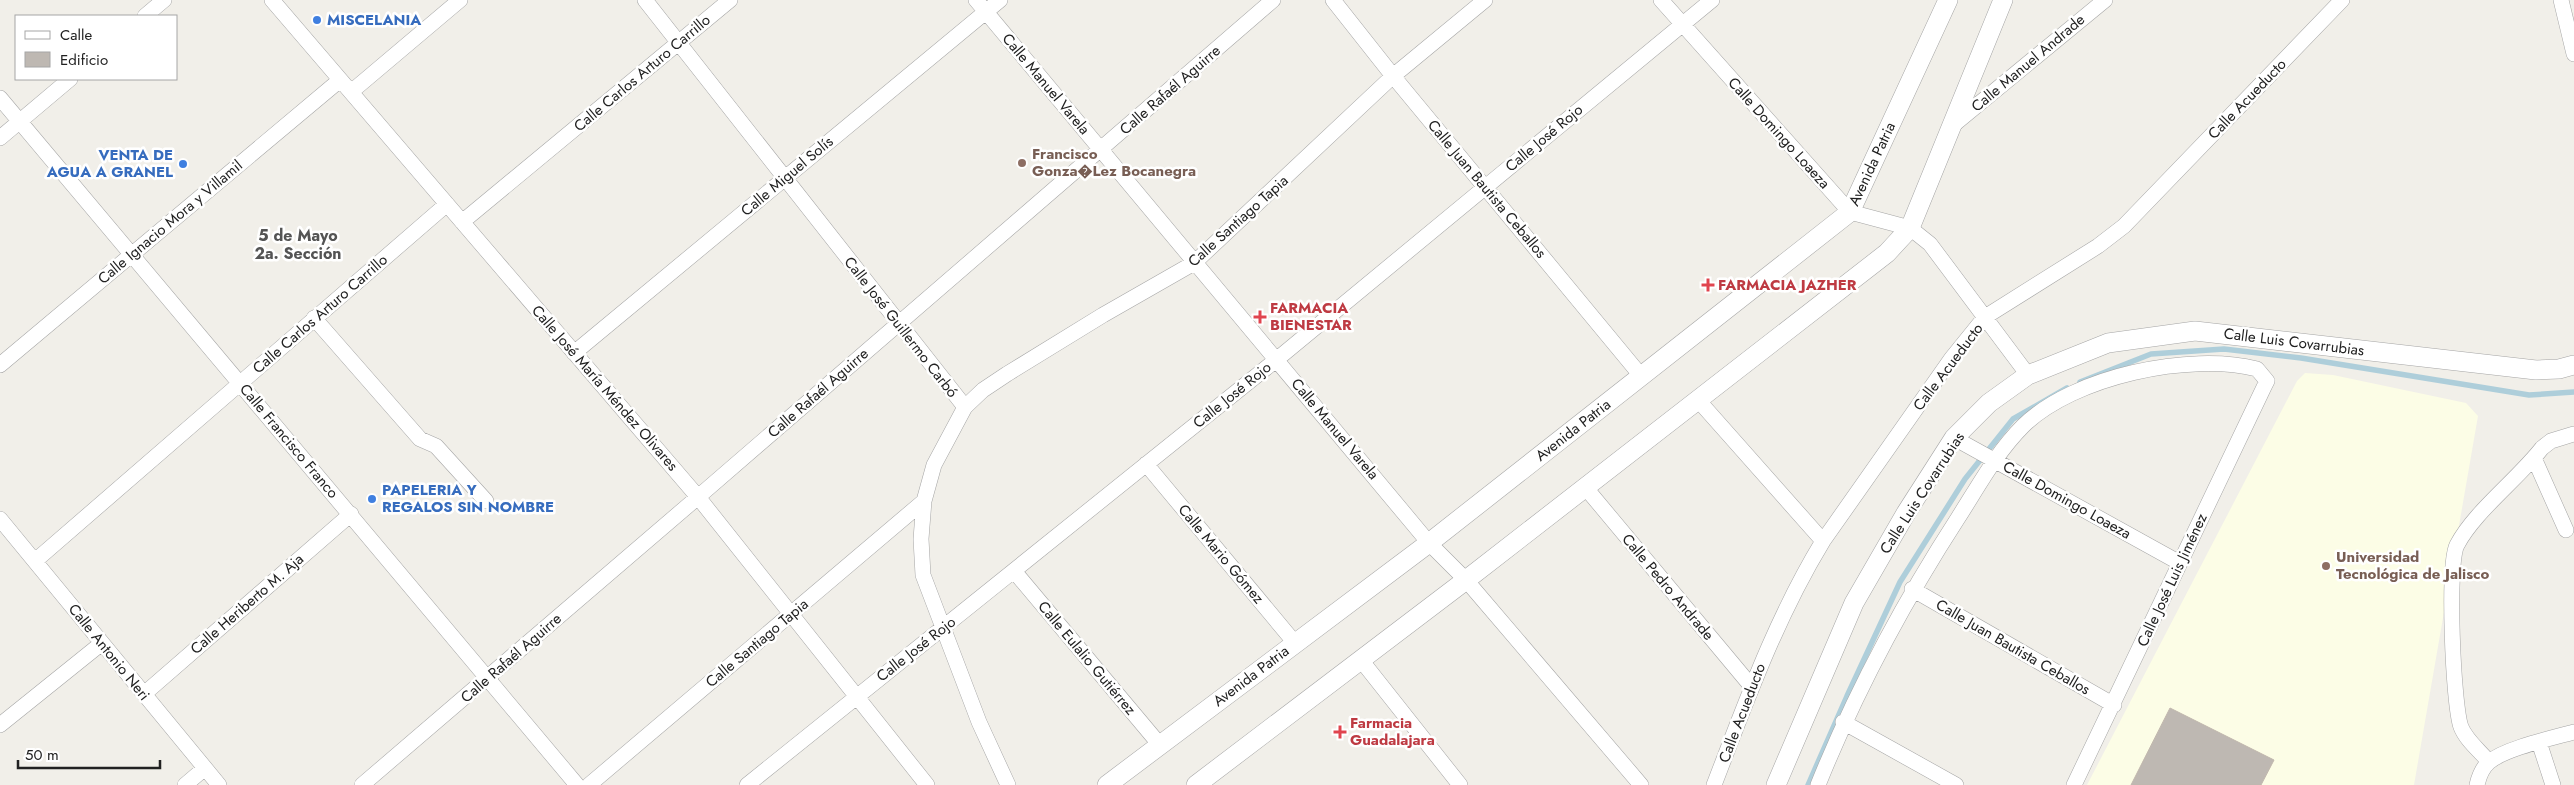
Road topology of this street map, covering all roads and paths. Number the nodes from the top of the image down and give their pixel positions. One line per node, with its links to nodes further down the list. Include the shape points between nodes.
1 (164, 0): 19 (street)
2 (272, 0): 25 (street, Calle José María Méndez Olivares)
3 (460, 0): 26 (street)
4 (645, 0): 21 (street, Calle José Guillermo Carbó)
5 (730, 0): 21 (street, Calle Carlos Arturo Carrillo)
6 (976, 0): 18 (street, Calle Manuel Varela)
7 (1000, 0): 18 (street, Calle Miguel Solís)
8 (1273, 0): 31 (street, Calle Rafaél Aguirre)
9 (1333, 0): 23 (street, Calle Juan Bautista Ceballos)
10 (1485, 0): 23 (street, Calle Santiago Tapia)
11 (1661, 0): 20 (street, Calle Domingo Loaeza)
12 (1712, 0): 20 (street, Calle José Rojo)
13 (1948, 0): 35 (street, Avenida Patria)
14 (2004, 0): 29 (street)
15 (2105, 0): 29 (street, Calle Manuel Andrade)
16 (2342, 0): 40 (street, Calle Acueducto, via 2124,226)
17 (2561, 0): 22 (street)
18 (986, 12): 31 (street, Calle Manuel Varela); 32 (street, Calle Miguel Solís)
19 (146, 15)
20 (1681, 24): 33 (street, Calle José Rojo); 35 (street, Calle Domingo Loaeza)
21 (679, 42): 32 (street, Calle José Guillermo Carbó); 36 (street, Calle Carlos Arturo Carrillo)
22 (2574, 54)
23 (1393, 76): 33 (street, Calle Juan Bautista Ceballos); 39 (street, Calle Santiago Tapia)
24 (69, 80): 28 (street)
25 (340, 80): 26 (street, Calle José María Méndez Olivares); 38 (street, Calle Ignacio Mora y Villamil)
26 (351, 92): 34 (street, Calle José María Méndez Olivares)
27 (0, 98): 28 (street, Calle Francisco Franco)
28 (20, 121): 30 (street); 38 (street, Calle Francisco Franco)
29 (1952, 127): 37 (street)
30 (0, 138)
31 (1101, 150): 39 (street, Calle Manuel Varela); 42 (street, Calle Rafaél Aguirre)
32 (784, 179): 42 (street, Calle José Guillermo Carbó); 43 (street, Calle Miguel Solís)
33 (1486, 186): 44 (street, Calle José Rojo); 48 (street, Calle Juan Bautista Ceballos)
34 (447, 204): 36 (street, Calle José María Méndez Olivares); 41 (street, Calle Carlos Arturo Carrillo)
35 (1850, 212): 37 (street); 48 (street, Avenida Patria)
36 (462, 222): 43 (street, Calle José María Méndez Olivares)
37 (1910, 228): 40 (street, via 1930,244); 50 (street, via 1887,253)
38 (132, 254): 45 (street, Calle Ignacio Mora y Villamil); 49 (street, Calle Francisco Franco)
39 (1194, 264): 44 (street, Calle Manuel Varela); 51 (street, Calle Santiago Tapia, via 1007,374)
40 (1985, 317): 47 (street); 64 (street, Calle Acueducto)
41 (314, 318): 49 (street, Calle Carlos Arturo Carrillo); 59 (street, via 420,439 436,446)
42 (899, 323): 51 (street, Calle José Guillermo Carbó); 58 (street, Calle Rafaél Aguirre)
43 (574, 353): 58 (street, Calle José María Méndez Olivares)
44 (1276, 360): 56 (street, Calle José Rojo); 65 (street, Calle Manuel Varela)
45 (0, 365)
46 (2574, 365): 47 (street, Calle Luis Covarrubias, via 2536,370 2195,331 2108,344)
47 (2028, 375): 53 (street, Calle Luis Covarrubias, via 1989,403)
48 (1642, 377): 65 (street, Avenida Patria)
49 (240, 382): 61 (street, Calle Francisco Franco); 66 (street, Calle Carlos Arturo Carrillo)
50 (1698, 400): 57 (street); 64 (street)
51 (964, 407): 60 (street, Calle José Guillermo Carbó, via 934,465)
52 (2574, 434): 55 (street, via 2551,441)
53 (1963, 442): 54 (street, Calle Domingo Loaeza); 101 (street, Calle Luis Covarrubias, via 1906,512 1854,603)
54 (1991, 457): 67 (street, Calle Domingo Loaeza); 67 (street, Calle José Luis Jiménez, via 2034,417 2066,398 2103,383 2163,365 2205,363 2250,367 2264,375 2264,388); 70 (street)
55 (2534, 458): 63 (street); 86 (street, via 2455,548 2453,634 2458,717 2464,733)
56 (1146, 464): 68 (street, Calle José Rojo); 74 (street, Calle Mario Gómez)
57 (1585, 487): 69 (street); 77 (street, Calle Pedro Andrade)
58 (698, 497): 71 (street, Calle José María Méndez Olivares); 76 (street, Calle Rafaél Aguirre)
59 (486, 501)
60 (924, 501): 71 (street, Calle Santiago Tapia); 72 (street, Calle José Guillermo Carbó, via 923,575)
61 (351, 514): 76 (street, Calle Francisco Franco); 78 (street, Calle Heriberto M. Aja)
62 (3, 527): 66 (street, Calle Antonio Neri)
63 (2566, 530)
64 (1823, 541): 77 (street, Calle Acueducto, via 1785,607)
65 (1429, 542): 69 (street, Calle Manuel Varela); 74 (street, Avenida Patria)
66 (34, 561): 73 (street, Calle Antonio Neri)
67 (2180, 563): 80 (street, Calle José Luis Jiménez)
68 (1014, 571): 72 (street, Calle José Rojo); 85 (street, Calle Eulalio Gutiérrez)
69 (1466, 580): 75 (street); 99 (street, Calle Manuel Varela)
70 (1912, 589): 80 (street, Calle Juan Bautista Ceballos); 81 (street)
71 (791, 615): 79 (street, Calle José María Méndez Olivares); 92 (street, Calle Santiago Tapia)
72 (943, 628): 79 (street, Calle José Rojo); 95 (street, Calle José Guillermo Carbó, via 979,722)
73 (102, 643): 78 (street, Calle Antonio Neri); 82 (street)
74 (1296, 643): 85 (street, Avenida Patria)
75 (1361, 660): 97 (street); 98 (street)
76 (488, 678): 90 (street, Calle Rafaél Aguirre); 91 (street, Calle Francisco Franco)
77 (1752, 687): 100 (street, Calle Acueducto)
78 (144, 694): 87 (street, Calle Antonio Neri)
79 (856, 696): 93 (street, Calle José Rojo); 94 (street, Calle José María Méndez Olivares)
80 (2114, 705): 104 (street, Calle José Luis Jiménez)
81 (1843, 722): 102 (street); 103 (street)
82 (0, 725)
83 (2574, 732): 84 (street)
84 (2539, 742): 86 (street); 106 (street)
85 (1160, 745): 96 (street, Avenida Patria)
86 (2489, 762): 105 (street, via 2479,774)
87 (205, 768): 88 (street); 89 (street, Calle Antonio Neri)
88 (185, 785)
89 (219, 785)
90 (362, 785)
91 (577, 785)
92 (589, 785)
93 (747, 785)
94 (927, 785)
95 (1008, 785)
96 (1107, 785)
97 (1196, 785)
98 (1460, 785)
99 (1640, 785)
100 (1714, 785)
101 (1776, 785)
102 (1818, 785)
103 (1956, 785)
104 (2074, 785)
105 (2477, 785)
106 (2553, 785)

